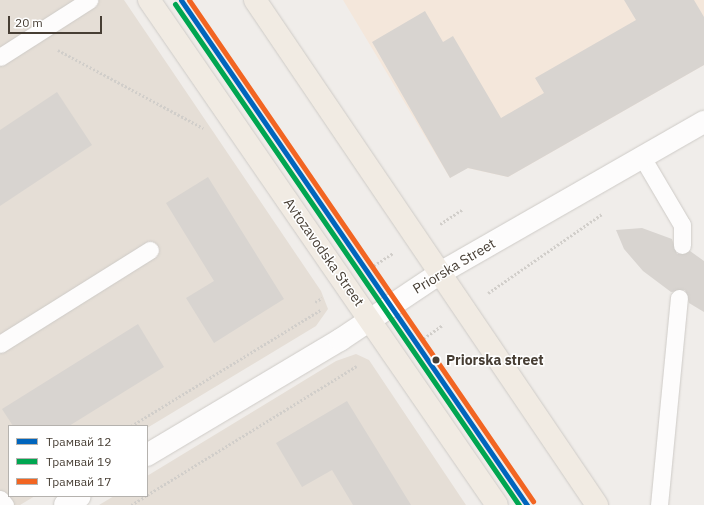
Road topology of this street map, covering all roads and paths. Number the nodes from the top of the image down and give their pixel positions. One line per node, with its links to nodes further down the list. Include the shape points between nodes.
1 (89, 0): 4 (lane)
2 (149, 0): 14 (main road, Avtozavodska Street)
3 (255, 0): 10 (main road)
4 (32, 37): 5 (lane); 7 (path)
5 (0, 57)
6 (704, 122): 8 (street, Priorska Street)
7 (203, 129)
8 (642, 157): 11 (lane, via 682,225); 13 (street, Priorska Street)
9 (463, 209): 10 (path)
10 (417, 238): 13 (main road); 14 (path)
11 (682, 245)
12 (150, 250): 19 (lane)
13 (440, 273): 18 (street, Priorska Street); 31 (main road)
14 (346, 283): 16 (path); 18 (main road, Avtozavodska Street)
15 (679, 298): 32 (lane)
16 (316, 302)
17 (320, 310): 21 (path)
18 (371, 320): 22 (street, Priorska Street); 30 (main road, Avtozavodska Street)
19 (0, 344)
20 (357, 366): 23 (path)
21 (132, 425)
22 (148, 455)
23 (148, 495)
24 (78, 497): 28 (street)
25 (144, 497): 29 (path)
26 (0, 499): 27 (lane)
27 (5, 505)
28 (65, 505)
29 (131, 505)
30 (497, 505)
31 (597, 505)
32 (659, 505)

